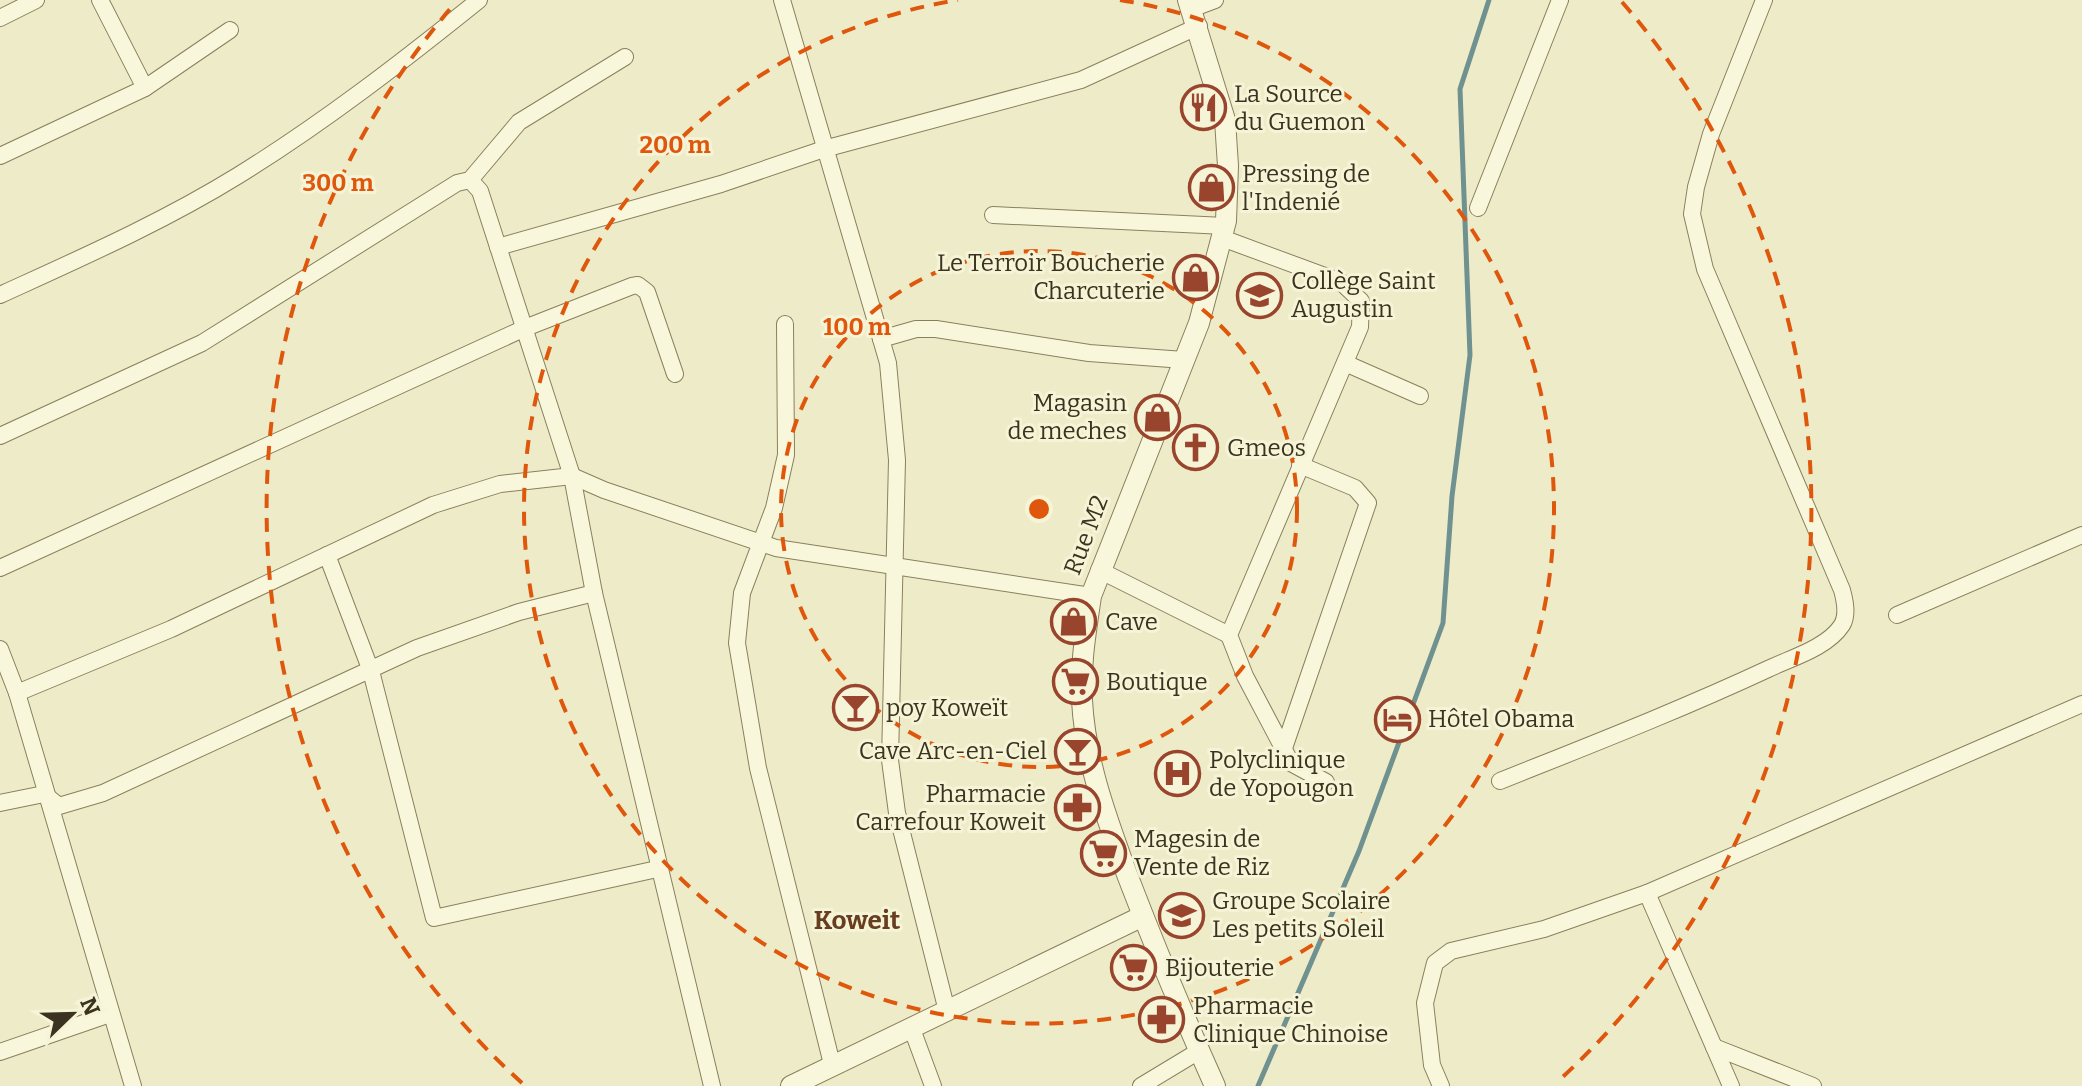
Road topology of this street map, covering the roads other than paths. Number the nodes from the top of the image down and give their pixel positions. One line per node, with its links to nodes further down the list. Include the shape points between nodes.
1 (36, 0): 9 (street)
2 (100, 0): 12 (street)
3 (479, 0): 20 (street, via 376,80 237,176 119,240)
4 (1215, 0): 8 (street)
5 (1560, 0): 16 (street)
6 (1764, 0): 46 (street, via 1702,160 1692,214 1705,269 1842,590 1843,623 1813,648 1690,705)
7 (784, 1): 13 (street)
8 (1193, 12): 13 (street, via 1081,80); 18 (street, Rue M2, via 1225,120 1229,196)
9 (0, 18)
10 (230, 30): 12 (street)
11 (625, 57): 15 (street, via 519,122)
12 (145, 88): 14 (street)
13 (824, 149): 19 (street); 23 (street)
14 (0, 156)
15 (470, 180): 19 (street, via 480,191); 28 (street, via 457,183 202,343)
16 (1478, 208)
17 (993, 215): 18 (street)
18 (1224, 232): 24 (street, Rue M2); 25 (street, via 1351,289 1363,314)
19 (498, 247): 22 (street)
20 (0, 295)
21 (785, 324): 32 (street, via 786,455)
22 (525, 328): 26 (street, via 638,285 647,292); 30 (street); 35 (street)
23 (881, 339): 24 (street, via 936,329 1089,353); 34 (street, via 897,460)
24 (1184, 360): 36 (street, Rue M2)
25 (1345, 363): 27 (street); 29 (street)
26 (675, 374)
27 (1420, 396)
28 (0, 436)
29 (1300, 465): 40 (street); 45 (street, via 1355,488 1368,503)
30 (572, 476): 32 (street); 33 (street, via 474,490); 37 (street)
31 (2082, 535): 39 (street)
32 (761, 543): 34 (street, via 806,555); 59 (street, via 742,593 739,667 780,862)
33 (327, 555): 42 (street); 43 (street, via 171,629)
34 (895, 565): 38 (street); 53 (street, via 890,760 897,813)
35 (0, 568)
36 (1099, 570): 38 (street, Rue M2); 40 (street)
37 (594, 593): 42 (street, via 479,625); 50 (street)
38 (1091, 596): 52 (street, Rue M2, via 1081,671 1088,752)
39 (1897, 615)
40 (1229, 635): 45 (street)
41 (0, 649): 43 (street)
42 (371, 671): 48 (street, via 103,793 59,806); 50 (street, via 434,918)
43 (17, 693): 48 (street)
44 (2082, 704): 51 (street)
45 (1283, 751): 47 (street, via 1301,771)
46 (1500, 781)
47 (1326, 782)
48 (44, 794): 49 (street); 54 (street)
49 (0, 803)
50 (657, 869): 62 (street)
51 (1647, 893): 56 (street); 66 (street, via 1544,929 1468,945 1435,963 1425,1003 1426,1034)
52 (1143, 916): 53 (street); 57 (street, Rue M2)
53 (947, 1011): 55 (street)
54 (110, 1014): 58 (street); 61 (street)
55 (912, 1029): 59 (street); 63 (street)
56 (1714, 1047): 67 (street); 68 (street)
57 (1199, 1051): 64 (street); 65 (street, Rue M2)
58 (0, 1052)
59 (832, 1064): 60 (street)
60 (801, 1084)
61 (133, 1086)
62 (712, 1086)
63 (933, 1086)
64 (1141, 1086)
65 (1215, 1086)
66 (1441, 1086)
67 (1731, 1086)
68 (1813, 1086)

